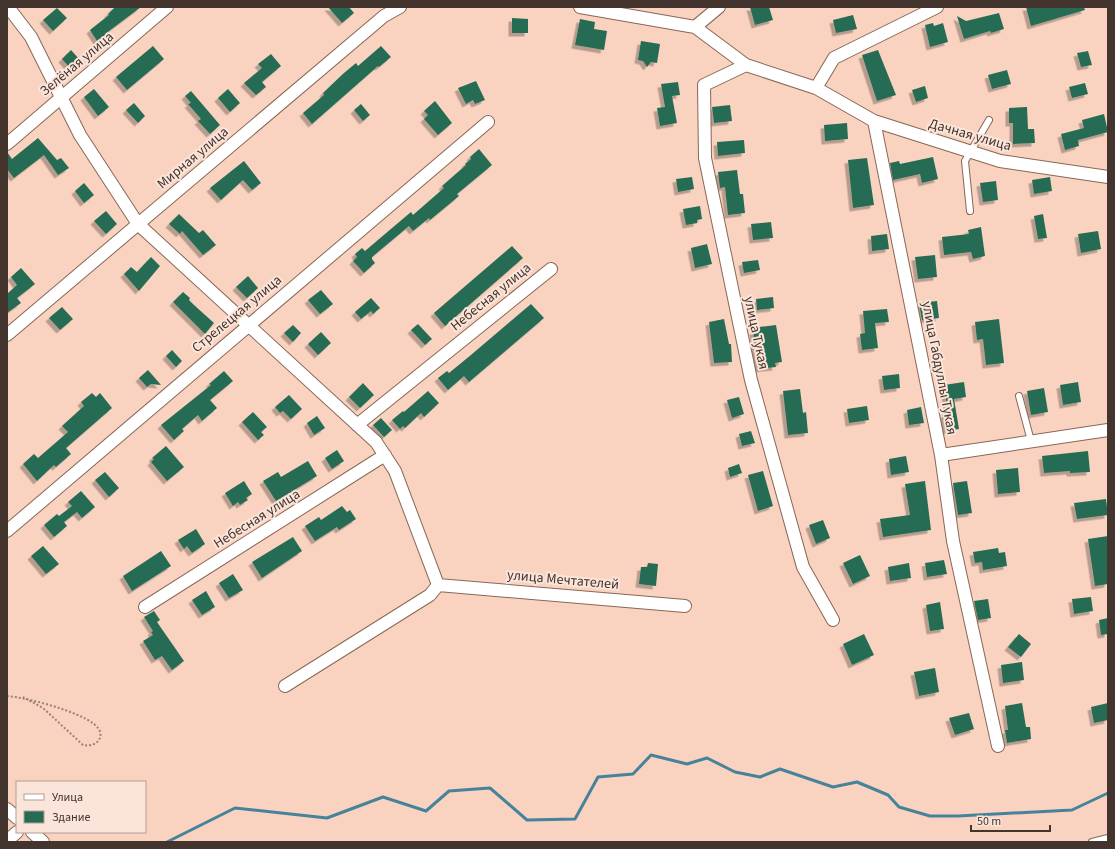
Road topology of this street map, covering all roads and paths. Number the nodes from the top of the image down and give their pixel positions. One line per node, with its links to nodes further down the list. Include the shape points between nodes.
1 (8, 7): 10 (street, via 31,37)
2 (168, 7): 10 (street, Зелёная улица)
3 (400, 7): 18 (street, Мирная улица, via 384,16)
4 (580, 7): 7 (street)
5 (719, 7): 7 (street)
6 (937, 7): 9 (street, via 834,58)
7 (695, 27): 8 (street, Дачная улица)
8 (746, 65): 9 (street, Дачная улица); 32 (street, улица Тукая, via 704,85 705,158 759,410 803,567)
9 (816, 88): 12 (street, Дачная улица)
10 (61, 97): 14 (street, Зелёная улица); 18 (street, via 80,135)
11 (988, 120): 15 (lane)
12 (874, 121): 15 (street, Дачная улица); 26 (street, улица Габдуллы Тукая)
13 (488, 122): 20 (street, Стрелецкая улица)
14 (7, 144)
15 (970, 152): 16 (street, Дачная улица, via 1000,161); 17 (lane, via 965,161)
16 (1108, 177)
17 (970, 212)
18 (138, 224): 20 (street); 21 (street, Мирная улица)
19 (551, 269): 23 (street, Небесная улица)
20 (247, 325): 23 (street); 28 (street, Стрелецкая улица)
21 (7, 335)
22 (1019, 396): 25 (lane)
23 (357, 424): 27 (street, via 376,442)
24 (1108, 430): 25 (street, улица Габдуллы Тукая)
25 (1031, 441): 26 (street, улица Габдуллы Тукая)
26 (941, 455): 36 (street, via 953,541)
27 (385, 456): 29 (street, via 395,471); 31 (street, Небесная улица)
28 (7, 531)
29 (438, 585): 30 (street, улица Мечтателей); 33 (street, via 430,595)
30 (685, 606)
31 (145, 607)
32 (833, 620)
33 (285, 686)
34 (7, 696): 35 (path)
35 (23, 697): 35 (path, via 85,718 100,730 97,743 83,745 43,708)
36 (998, 746)
37 (7, 809): 38 (street)
38 (16, 817)
39 (16, 833): 42 (street)
40 (33, 833): 43 (street)
41 (1108, 838): 44 (lane)
42 (7, 842)
43 (44, 842)
44 (1092, 842)

